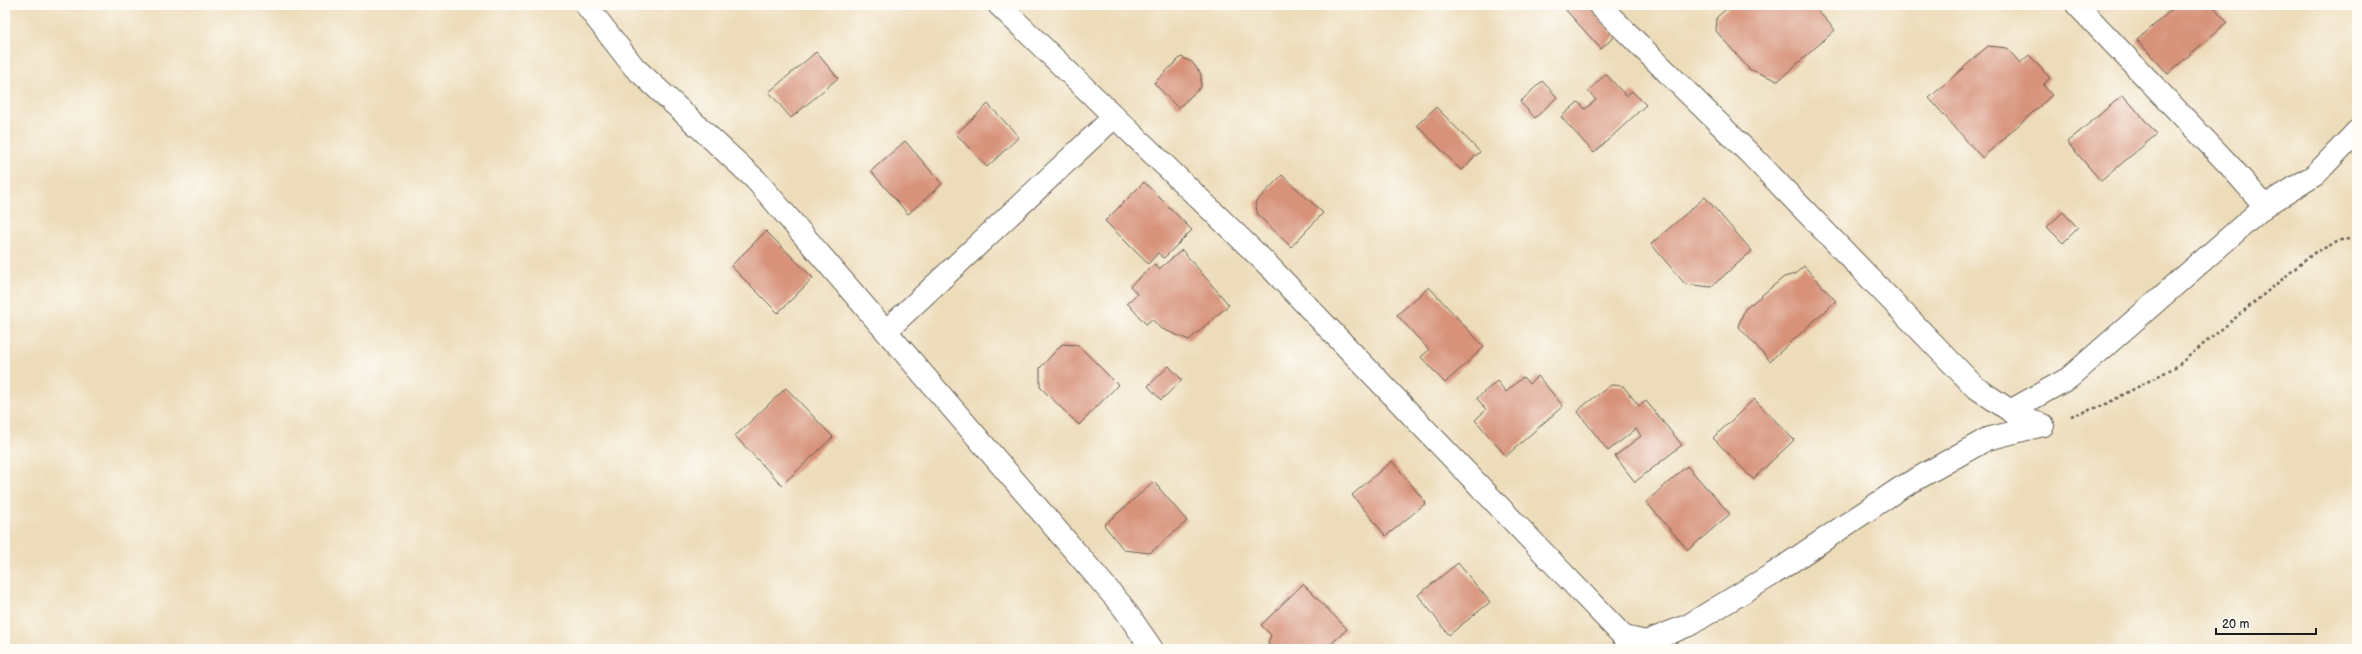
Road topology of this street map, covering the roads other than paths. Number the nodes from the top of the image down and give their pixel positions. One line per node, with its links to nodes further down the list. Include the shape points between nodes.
1 (586, 5): 8 (street, via 634,67 756,180)
2 (999, 5): 5 (street)
3 (1598, 5): 9 (street, via 1752,156 1975,387)
4 (2077, 5): 7 (street)
5 (1114, 117): 8 (street); 10 (street, via 1269,266 1624,637)
6 (2357, 132): 7 (street, via 2315,175)
7 (2265, 206): 9 (street, via 2069,378)
8 (886, 331): 11 (street, via 1123,607)
9 (2010, 411): 10 (street, via 2043,425 1987,440 1899,489 1773,574 1689,625)
10 (1640, 645)
11 (1152, 649)

